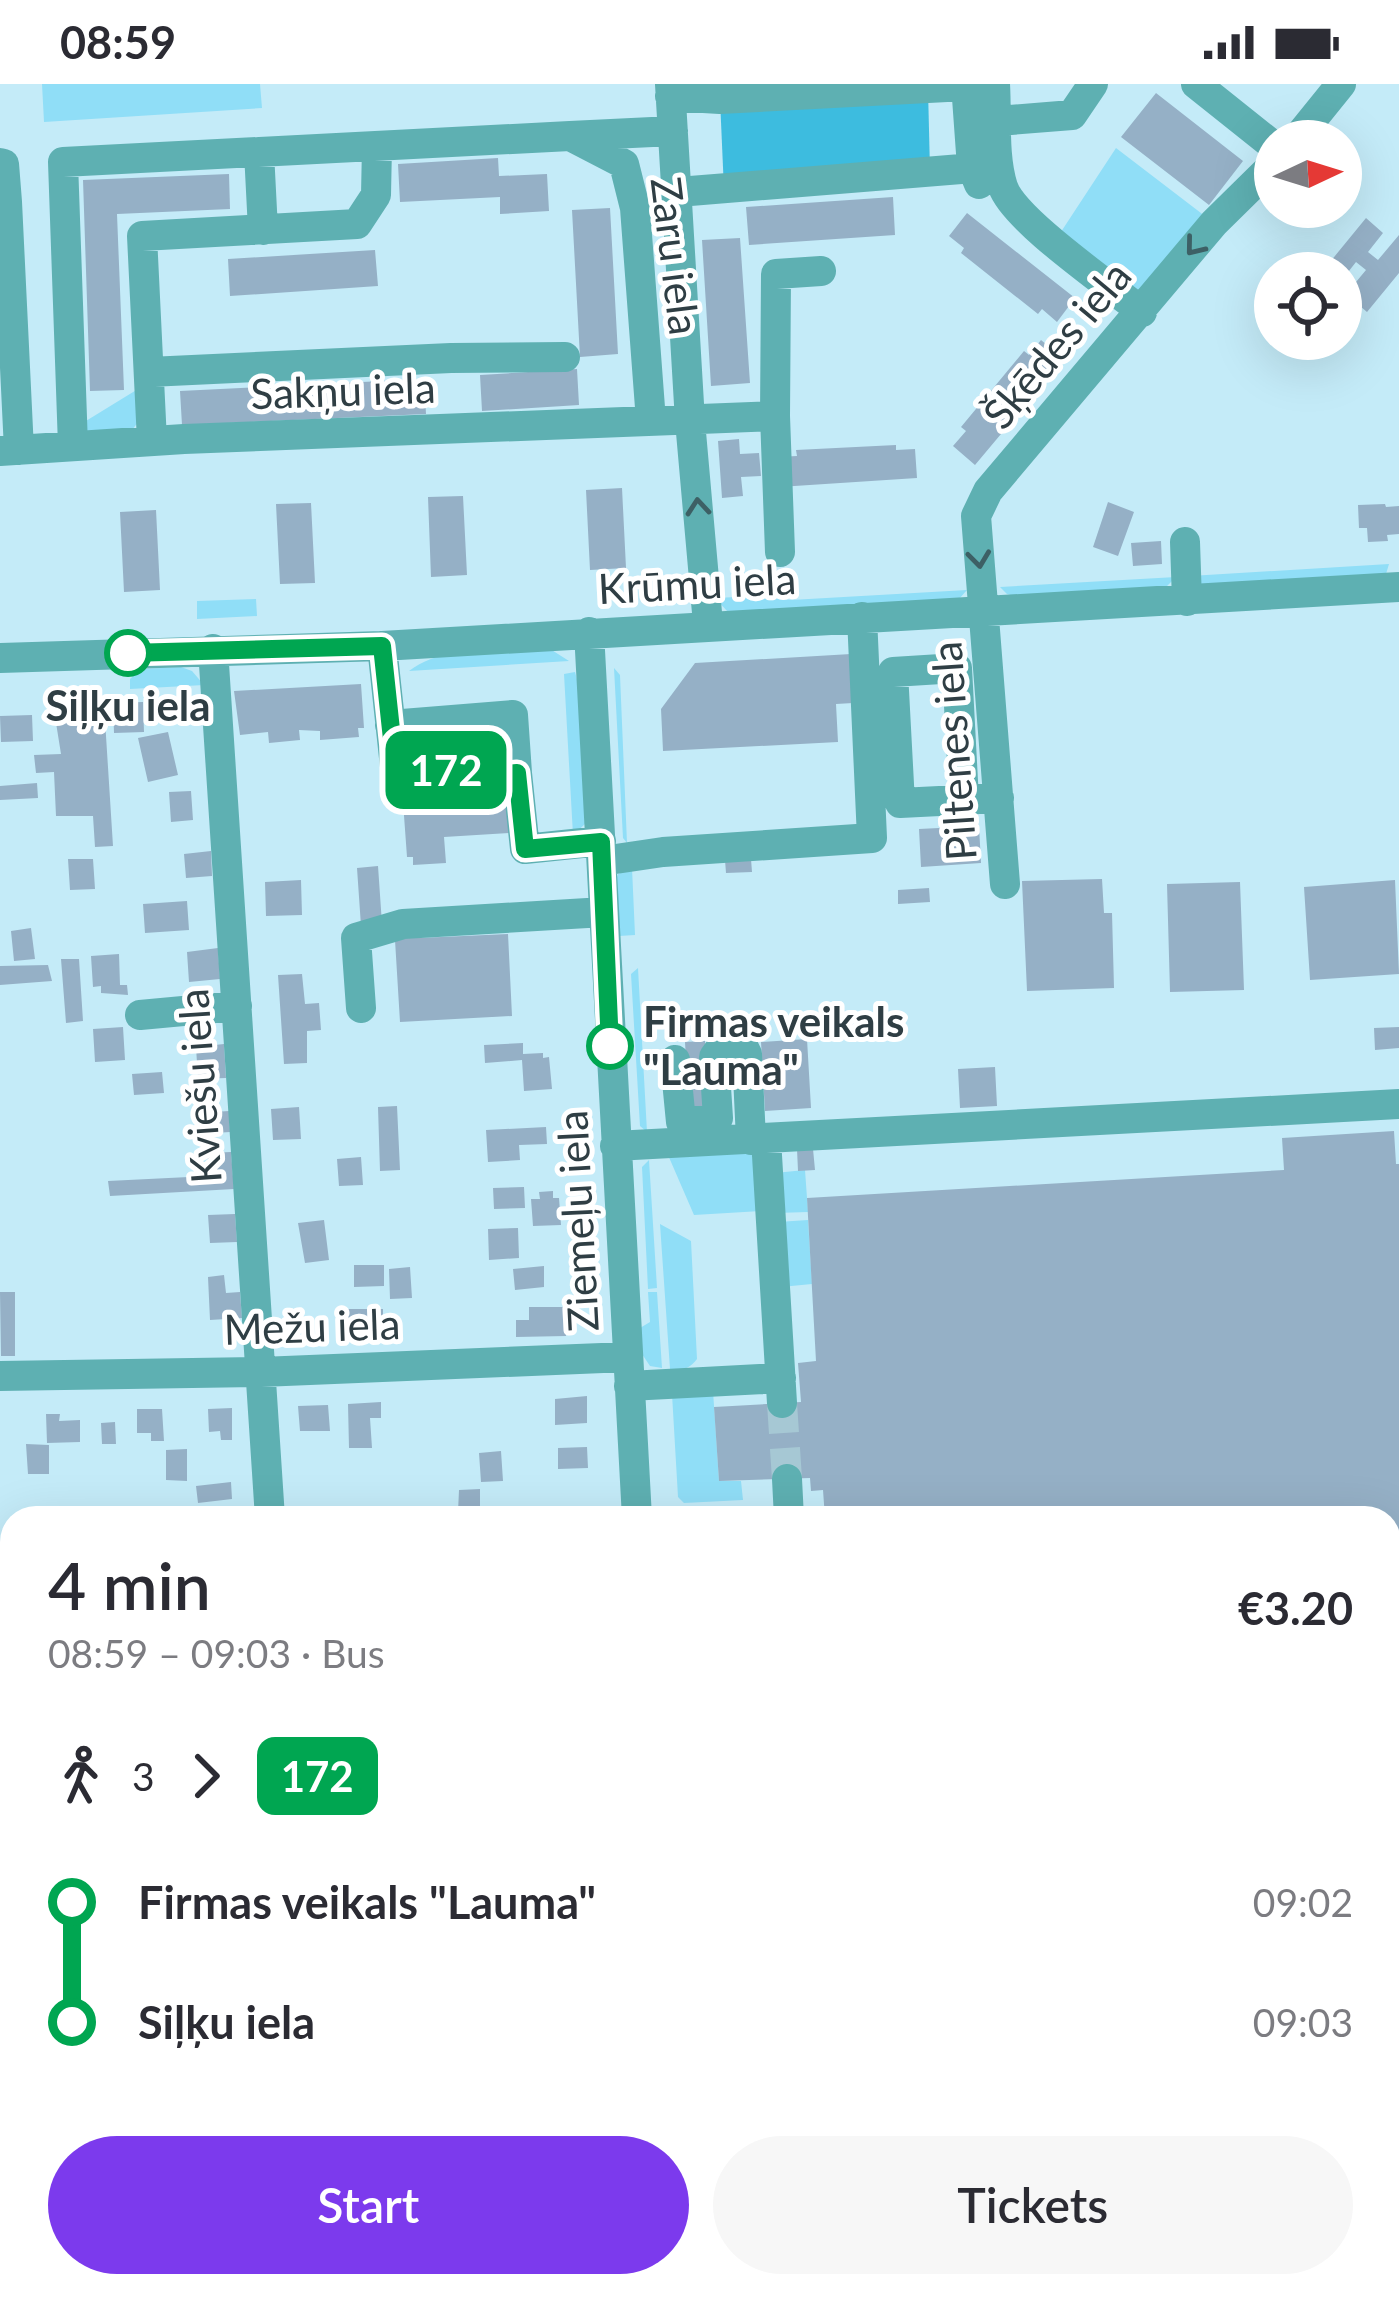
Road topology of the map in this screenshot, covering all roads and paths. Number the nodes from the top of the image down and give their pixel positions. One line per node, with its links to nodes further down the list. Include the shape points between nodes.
1 (1093, 84): 7 (street, via 1072,115)
2 (1196, 84): 8 (street)
3 (1341, 84): 6 (street)
4 (976, 85): 5 (street, via 719,99); 7 (street); 14 (street)
5 (670, 90): 9 (street)
6 (1312, 120)
7 (998, 121): 14 (street)
8 (1254, 130)
9 (673, 131): 10 (street); 16 (street)
10 (570, 136): 11 (street); 23 (street, Zaru iela, via 624,164 635,208)
11 (376, 146): 12 (street); 17 (street, via 376,196 357,224)
12 (259, 152): 17 (street); 26 (street, via 63,162)
13 (2, 164): 27 (street)
14 (985, 166): 16 (street); 19 (street, via 1028,220)
15 (1254, 184): 19 (street, Šķēdes iela, one-way to 19)
16 (678, 192): 24 (street)
17 (263, 230): 21 (street, via 142,236)
18 (820, 271): 22 (street, via 776,274)
19 (1142, 312): 32 (street, Šķēdes iela, one-way to 32, via 988,491 976,516)
20 (565, 357): 21 (street)
21 (148, 373): 25 (street)
22 (775, 416): 24 (street, Sakņu iela); 29 (street)
23 (651, 421): 24 (street, Sakņu iela); 25 (street, Sakņu iela)
24 (690, 421): 34 (street, one-way to 24)
25 (152, 441): 26 (street, Sakņu iela)
26 (73, 446): 27 (street, Sakņu iela)
27 (10, 451)
28 (1185, 542): 31 (street)
29 (780, 552)
30 (1399, 587): 31 (street, Krūmu iela)
31 (1187, 601): 32 (street, Krūmu iela)
32 (986, 611): 33 (street, Krūmu iela); 42 (street, Piltenes iela)
33 (862, 617): 34 (street, Krūmu iela); 44 (street, via 872,838)
34 (708, 624): 35 (street, Krūmu iela)
35 (589, 632): 36 (street, Krūmu iela); 45 (street, Ziemeļu iela)
36 (382, 646): 37 (street, Krūmu iela); 40 (street)
37 (213, 649): 38 (street, Krūmu iela); 48 (street, Kviešu iela)
38 (0, 658)
39 (846, 712): 44 (street)
40 (390, 725): 41 (street, via 395,767 439,764 453,778); 41 (street, via 513,715)
41 (517, 773): 45 (street, via 525,849)
42 (999, 798): 43 (street); 46 (street, Piltenes iela)
43 (964, 800): 43 (street, via 900,803 893,672 957,668)
44 (851, 839): 45 (street)
45 (601, 852): 47 (street, Ziemeļu iela)
46 (1005, 884)
47 (604, 912): 49 (street, via 404,924 356,938); 55 (street, Ziemeļu iela)
48 (237, 1006): 50 (street); 57 (street, Kviešu iela)
49 (361, 1008)
50 (140, 1015)
51 (675, 1060): 53 (street, via 681,1122)
52 (1399, 1104): 54 (street)
53 (718, 1118): 54 (street, via 740,1114); 54 (street, via 715,1057 743,1046)
54 (756, 1132): 55 (street); 56 (street, Mežu iela, via 782,1390)
55 (615, 1146): 56 (street, Ziemeļu iela)
56 (628, 1371): 57 (street, Mežu iela); 61 (street, Ziemeļu iela)
57 (261, 1372): 58 (street, Mežu iela); 60 (street, Kviešu iela)
58 (0, 1376)
59 (787, 1479): 62 (street)
60 (269, 1506)
61 (636, 1506)
62 (788, 1506)

